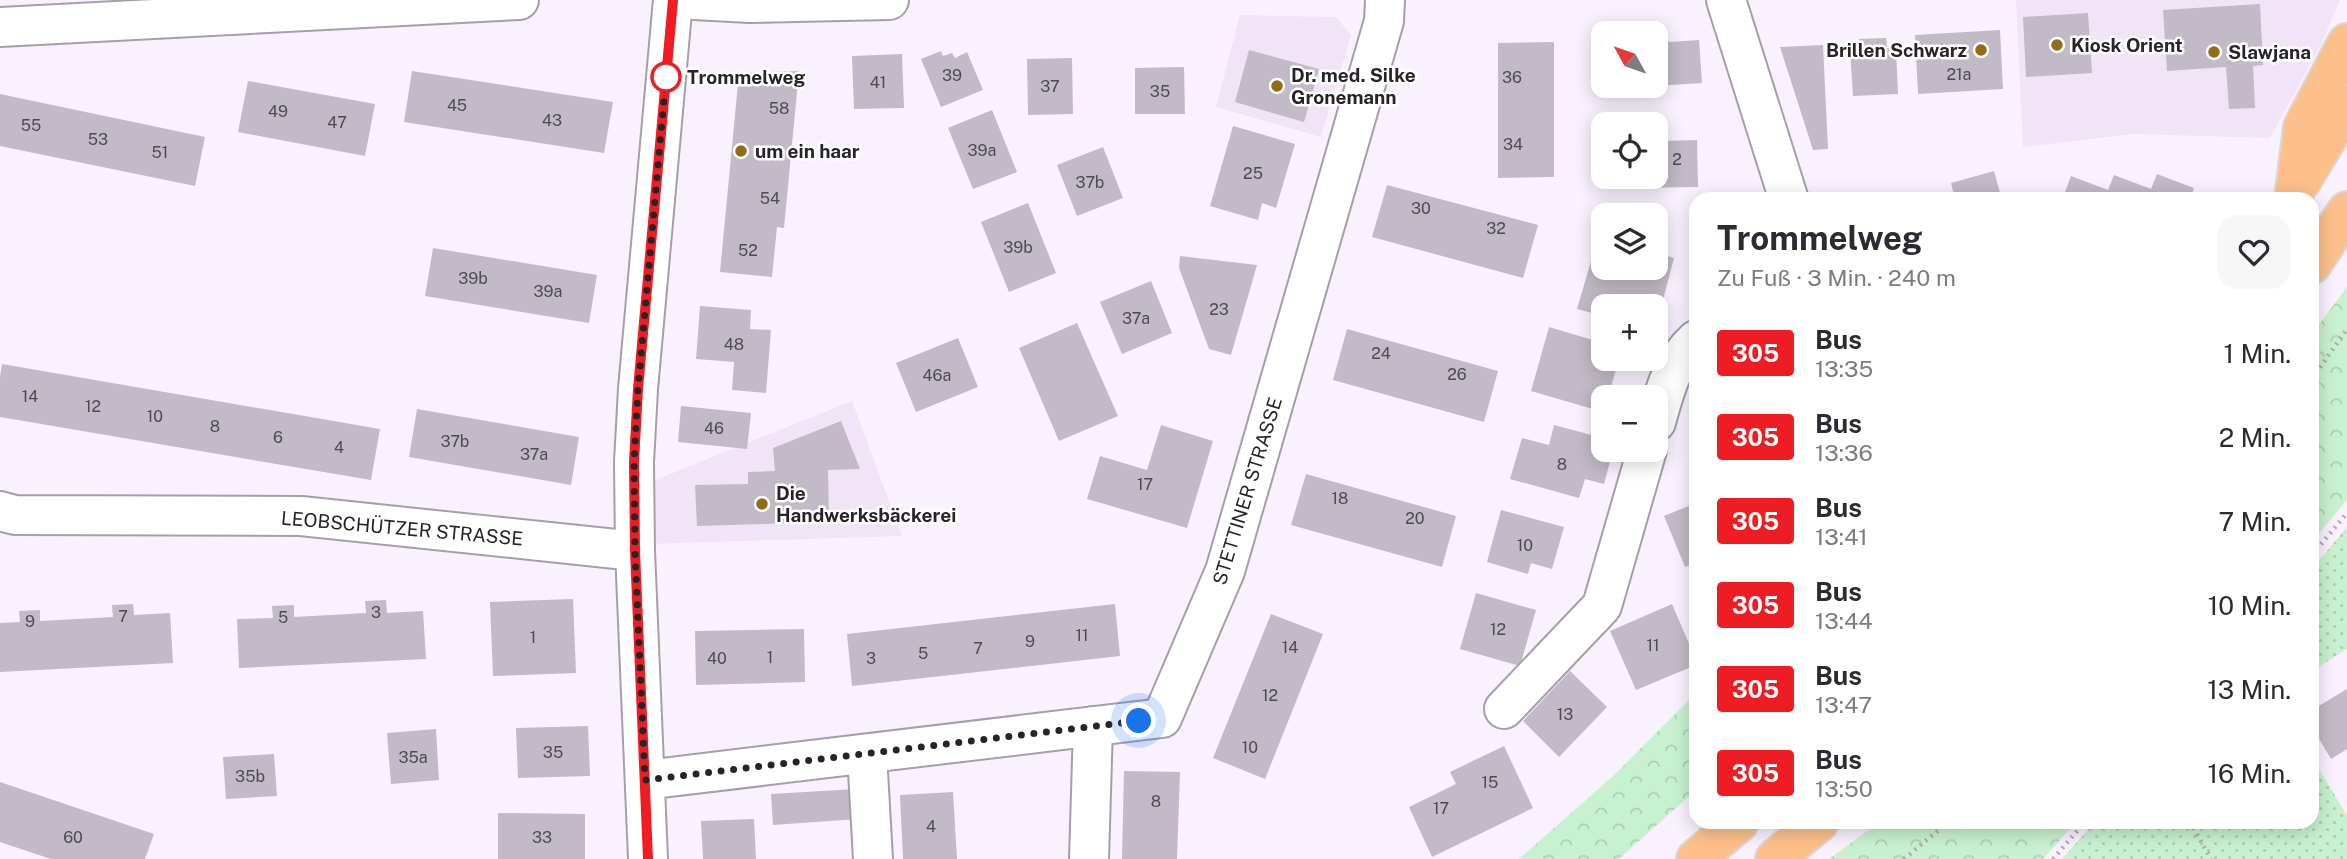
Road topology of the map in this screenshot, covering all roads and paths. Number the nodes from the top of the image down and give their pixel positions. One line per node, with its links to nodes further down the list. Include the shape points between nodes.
1 (519, 0): 7 (street)
2 (673, 0): 23 (street, via 638,389)
3 (694, 0): 4 (street)
4 (889, 0)
5 (1385, 0): 25 (street, STETTINER STRASSE, via 1384,21 1225,571 1162,718)
6 (1726, 0): 10 (street)
7 (0, 27)
8 (2347, 43): 11 (highway, via 2303,127)
9 (2347, 105): 12 (highway)
10 (1786, 192)
11 (2292, 192)
12 (2294, 192)
13 (2345, 216): 14 (highway)
14 (2319, 254)
15 (2347, 329): 17 (path)
16 (1689, 348): 18 (street)
17 (2319, 369)
18 (1666, 385)
19 (1644, 462): 24 (street, via 1602,606)
20 (0, 511): 23 (street, LEOBSCHÜTZER STRASSE, via 15,515 301,516)
21 (2347, 513): 22 (path)
22 (2319, 547)
23 (635, 551): 27 (street)
24 (1504, 709)
25 (1093, 726): 26 (street, STETTINER STRASSE); 35 (street)
26 (867, 754): 27 (street, STETTINER STRASSE); 34 (street)
27 (645, 780): 33 (street)
28 (1731, 829): 36 (highway)
29 (1811, 829): 37 (highway)
30 (1940, 829): 38 (path)
31 (2079, 829): 39 (path)
32 (2194, 829): 40 (path)
33 (648, 859)
34 (873, 859)
35 (1089, 859)
36 (1696, 859)
37 (1775, 859)
38 (1904, 859)
39 (2053, 859)
40 (2211, 859)

